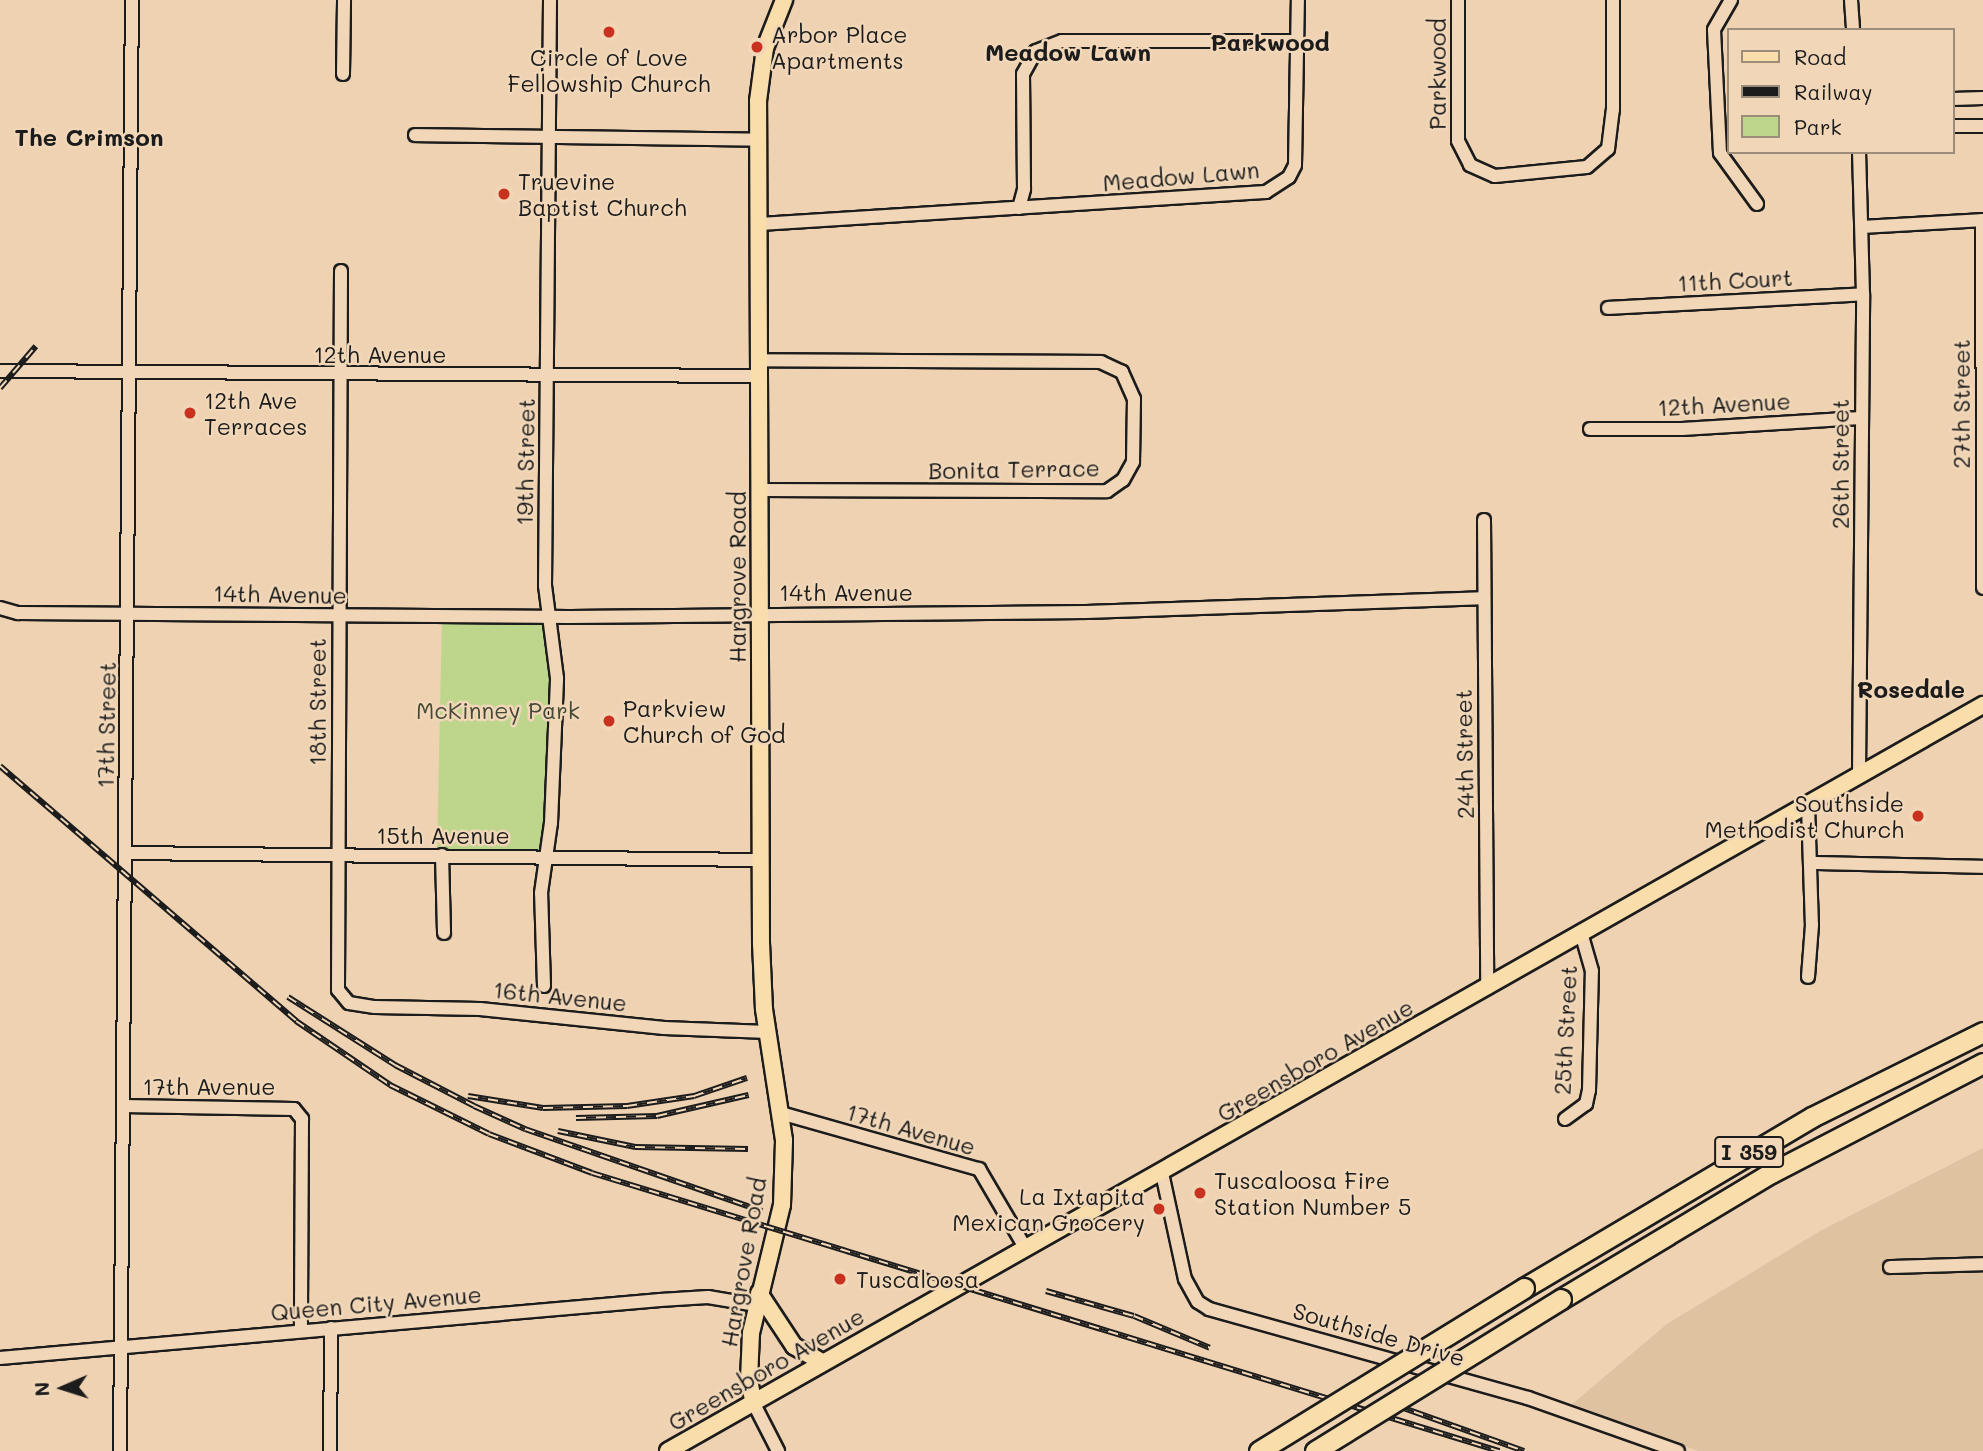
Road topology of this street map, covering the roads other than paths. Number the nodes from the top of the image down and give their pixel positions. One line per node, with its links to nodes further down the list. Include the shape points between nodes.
1 (132, 0): 33 (street, 17th Street)
2 (344, 0): 12 (street)
3 (550, 0): 20 (street, 19th Street)
4 (785, 0): 21 (main road, Hargrove Road, via 763,57)
5 (1298, 0): 11 (street, Meadow Lawn)
6 (1458, 0): 7 (street, Parkwood, via 1456,128 1462,154 1470,165 1495,176 1587,167 1608,149 1613,110)
7 (1613, 0)
8 (1731, 0): 14 (street, via 1714,30)
9 (1851, 0): 10 (street)
10 (1853, 28)
11 (1297, 41): 24 (street, Meadow Lawn, via 1295,164 1279,187 1253,195); 24 (street, via 1062,41 1042,47 1023,74 1024,190)
12 (343, 74)
13 (1728, 87): 14 (street)
14 (1715, 88): 23 (street, via 1720,153)
15 (1983, 98): 16 (street)
16 (1955, 99)
17 (1955, 126): 18 (street)
18 (1983, 126)
19 (415, 135): 20 (street)
20 (550, 136): 21 (street); 35 (street, 19th Street)
21 (758, 140): 26 (main road, Hargrove Road)
22 (1859, 154): 27 (street, 26th Street)
23 (1757, 204)
24 (1019, 208): 26 (street, Meadow Lawn)
25 (1982, 220): 27 (street); 40 (street, 27th Street)
26 (760, 223): 31 (main road, Hargrove Road)
27 (1863, 227): 29 (street, 26th Street)
28 (341, 271): 34 (street, 18th Street)
29 (1863, 294): 30 (street, 11th Court); 36 (street, 26th Street)
30 (1608, 308)
31 (760, 368): 35 (street, 12th Avenue); 38 (main road, Hargrove Road); 38 (street, Bonita Terrace, via 1101,362 1122,372 1134,399 1133,462 1123,480 1107,491)
32 (0, 371): 33 (street, 12th Avenue)
33 (129, 373): 34 (street, 12th Avenue); 43 (street, 17th Street)
34 (340, 374): 35 (street, 12th Avenue); 45 (street, 18th Street)
35 (547, 375): 46 (street, 19th Street, via 545,586)
36 (1861, 418): 37 (street, 12th Avenue, via 1682,429); 48 (street, 26th Street)
37 (1590, 429)
38 (760, 490): 44 (main road, Hargrove Road)
39 (1484, 520): 41 (street, 24th Street)
40 (1983, 588)
41 (1483, 598): 44 (street, 14th Avenue, via 1085,612); 61 (street, 24th Street)
42 (0, 608): 43 (street, 14th Avenue)
43 (128, 613): 45 (street, 14th Avenue); 50 (street, 17th Street)
44 (760, 614): 46 (street, 14th Avenue); 54 (main road, Hargrove Road)
45 (338, 616): 46 (street, 14th Avenue); 52 (street, 18th Street)
46 (551, 616): 53 (street, 19th Street, via 556,691)
47 (1983, 705): 48 (main road, Greensboro Avenue)
48 (1859, 775): 49 (main road, Greensboro Avenue)
49 (1808, 806): 55 (street); 58 (main road, Greensboro Avenue)
50 (126, 853): 52 (street, 15th Avenue); 66 (street, 17th Street)
51 (442, 855): 52 (street, 15th Avenue); 53 (street, 15th Avenue); 57 (street)
52 (338, 856): 62 (street, 18th Street, via 338,990)
53 (547, 857): 54 (street, 15th Avenue); 60 (street, 19th Street, via 541,893)
54 (760, 860): 63 (main road, Hargrove Road)
55 (1812, 863): 56 (street); 59 (street)
56 (1983, 867)
57 (444, 933)
58 (1582, 935): 61 (main road, Greensboro Avenue); 68 (street, 25th Street, via 1592,971 1589,1090 1586,1104)
59 (1808, 978)
60 (544, 986)
61 (1487, 988): 69 (main road, Greensboro Avenue)
62 (349, 1003): 63 (street, 16th Avenue)
63 (768, 1032): 67 (main road, Hargrove Road)
64 (1983, 1032): 84 (highway, I 359, bridge, via 1801,1123)
65 (1983, 1063): 85 (highway, I 359, bridge, via 1806,1153)
66 (123, 1106): 75 (street, 17th Avenue, via 294,1109 302,1119); 76 (street, 17th Street)
67 (784, 1114): 70 (street, 17th Avenue, via 979,1170); 73 (main road, Hargrove Road, via 782,1205)
68 (1565, 1119)
69 (1162, 1173): 70 (main road, Greensboro Avenue); 86 (street, Southside Drive, via 1185,1279 1198,1302 1209,1309 1528,1398)
70 (1026, 1249): 78 (main road, Greensboro Avenue)
71 (1983, 1264): 72 (street)
72 (1890, 1267)
73 (757, 1299): 74 (street, Queen City Avenue, via 708,1297); 78 (main road, via 794,1346); 79 (main road, Hargrove Road, via 749,1362)
74 (331, 1328): 75 (street, Queen City Avenue); 81 (street)
75 (301, 1330): 76 (street, Queen City Avenue)
76 (122, 1347): 77 (street, Queen City Avenue); 80 (street, 17th Street)
77 (0, 1358)
78 (822, 1362): 79 (main road, Greensboro Avenue)
79 (754, 1404): 82 (main road, Greensboro Avenue); 83 (street)
80 (120, 1451)
81 (330, 1451)
82 (668, 1451)
83 (778, 1451)
84 (1259, 1451)
85 (1315, 1451)
86 (1678, 1451)

